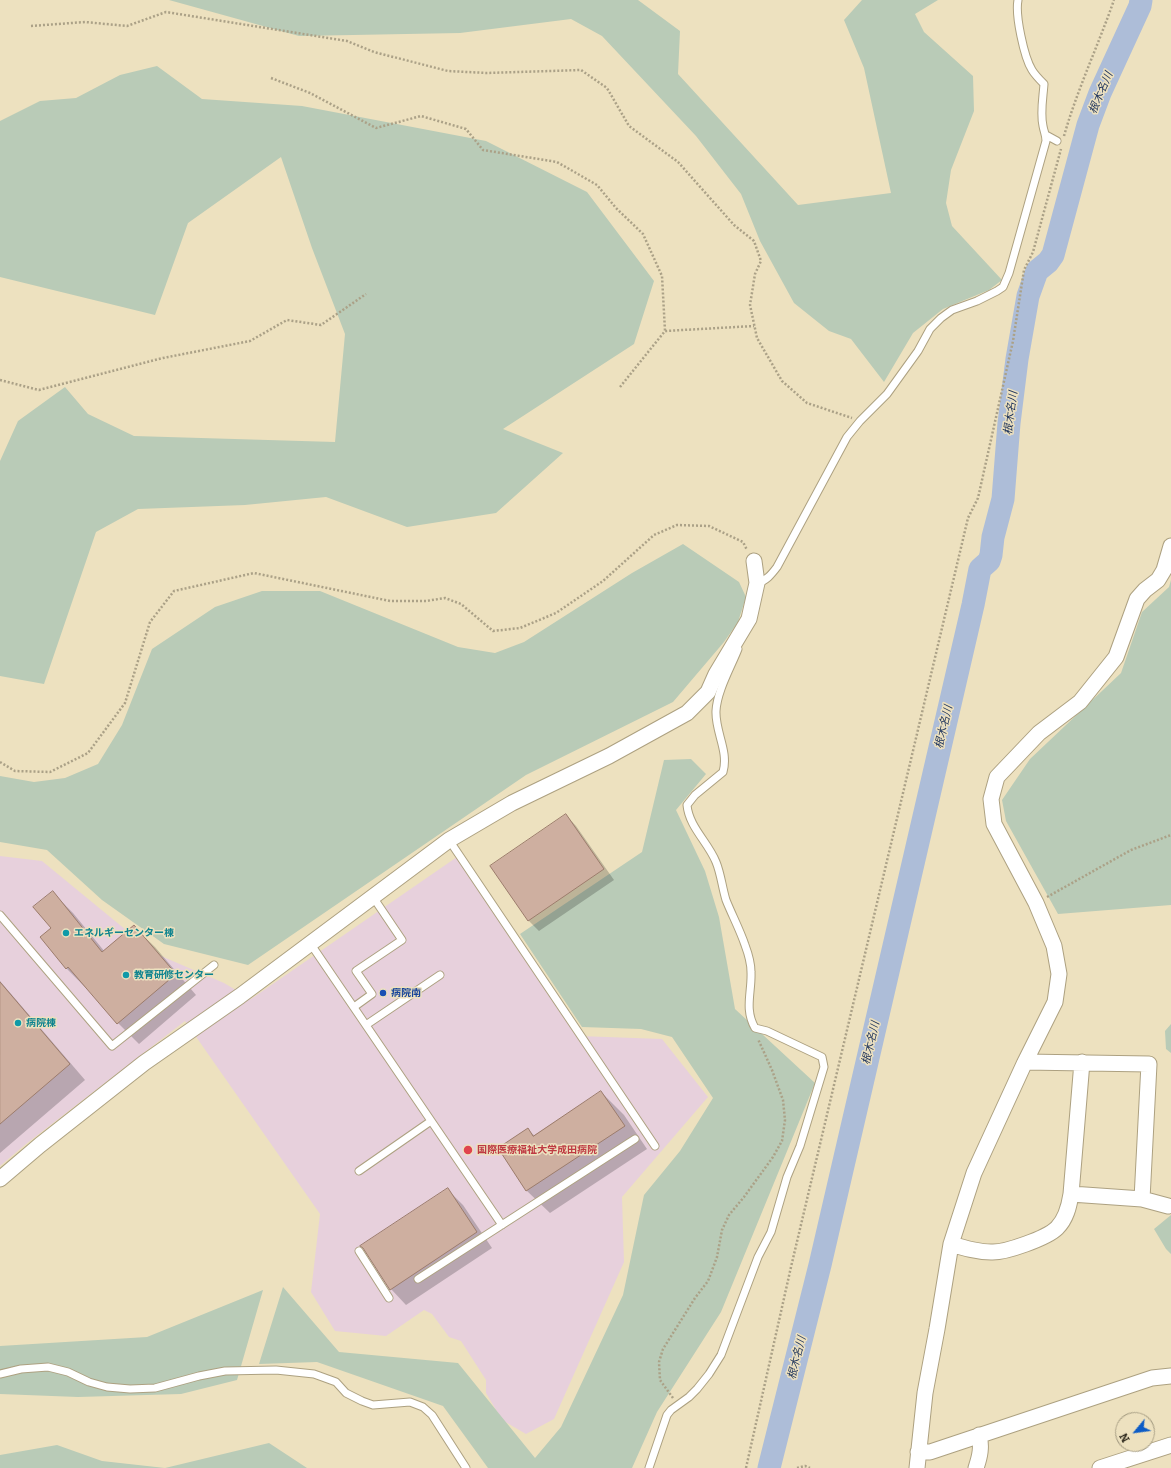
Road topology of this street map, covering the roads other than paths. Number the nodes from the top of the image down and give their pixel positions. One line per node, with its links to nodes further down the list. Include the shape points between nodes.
1 (1018, 0): 2 (lane, via 1018,20 1027,61 1044,84 1042,115)
2 (1046, 135): 3 (lane); 6 (lane, via 1009,274 1003,287 977,301 952,310 930,329 918,351 887,394 847,437 777,567 767,579)
3 (1059, 140)
4 (1171, 546): 16 (street, via 1164,570 1158,580 1137,599 1116,657 1080,702 1039,733 997,777 991,799 994,824 1036,903 1054,946 1059,974 1055,1002)
5 (754, 561): 6 (street)
6 (757, 583): 7 (street)
7 (749, 619): 8 (street, via 708,692 687,713 609,756 512,802); 37 (lane, via 750,632 739,647 720,693 716,710 725,756 723,772 695,795 687,805 688,811 690,819 716,861 726,900 745,945 751,972 748,1001 752,1023 755,1028 767,1030 822,1057 824,1067 771,1232 758,1257 721,1355 689,1397 667,1416)
8 (450, 840): 9 (street); 20 (lane)
9 (373, 897): 11 (street); 14 (lane, via 402,940 356,971 372,994)
10 (0, 915): 12 (lane, via 112,1046)
11 (310, 943): 14 (lane); 22 (street, via 144,1063)
12 (214, 965)
13 (440, 975): 15 (lane)
14 (354, 1007): 15 (lane)
15 (366, 1025): 18 (lane)
16 (1025, 1062): 17 (street); 27 (street, via 974,1173)
17 (1082, 1062): 23 (street); 24 (street, via 1149,1064)
18 (431, 1121): 21 (lane); 26 (lane)
19 (635, 1139): 26 (lane)
20 (655, 1146)
21 (359, 1171)
22 (0, 1179)
23 (1071, 1194): 24 (street); 27 (street, via 1068,1213 1062,1223 1056,1230 1036,1240 1006,1251 991,1253)
24 (1142, 1199): 25 (street)
25 (1168, 1206)
26 (502, 1225): 29 (lane)
27 (951, 1244): 35 (street, via 925,1393)
28 (359, 1252): 30 (lane)
29 (418, 1279)
30 (389, 1298)
31 (0, 1374): 36 (lane, via 48,1367 107,1387 130,1389 155,1388 225,1371 276,1370 314,1374 336,1382 346,1393 373,1405 410,1402 423,1407 432,1415)
32 (1171, 1376): 33 (street, via 1152,1378)
33 (979, 1435): 35 (street, via 930,1452); 39 (street, via 981,1445)
34 (1171, 1445): 40 (street)
35 (918, 1452): 38 (street)
36 (466, 1468)
37 (649, 1468)
38 (917, 1468)
39 (976, 1468)
40 (1100, 1468)

